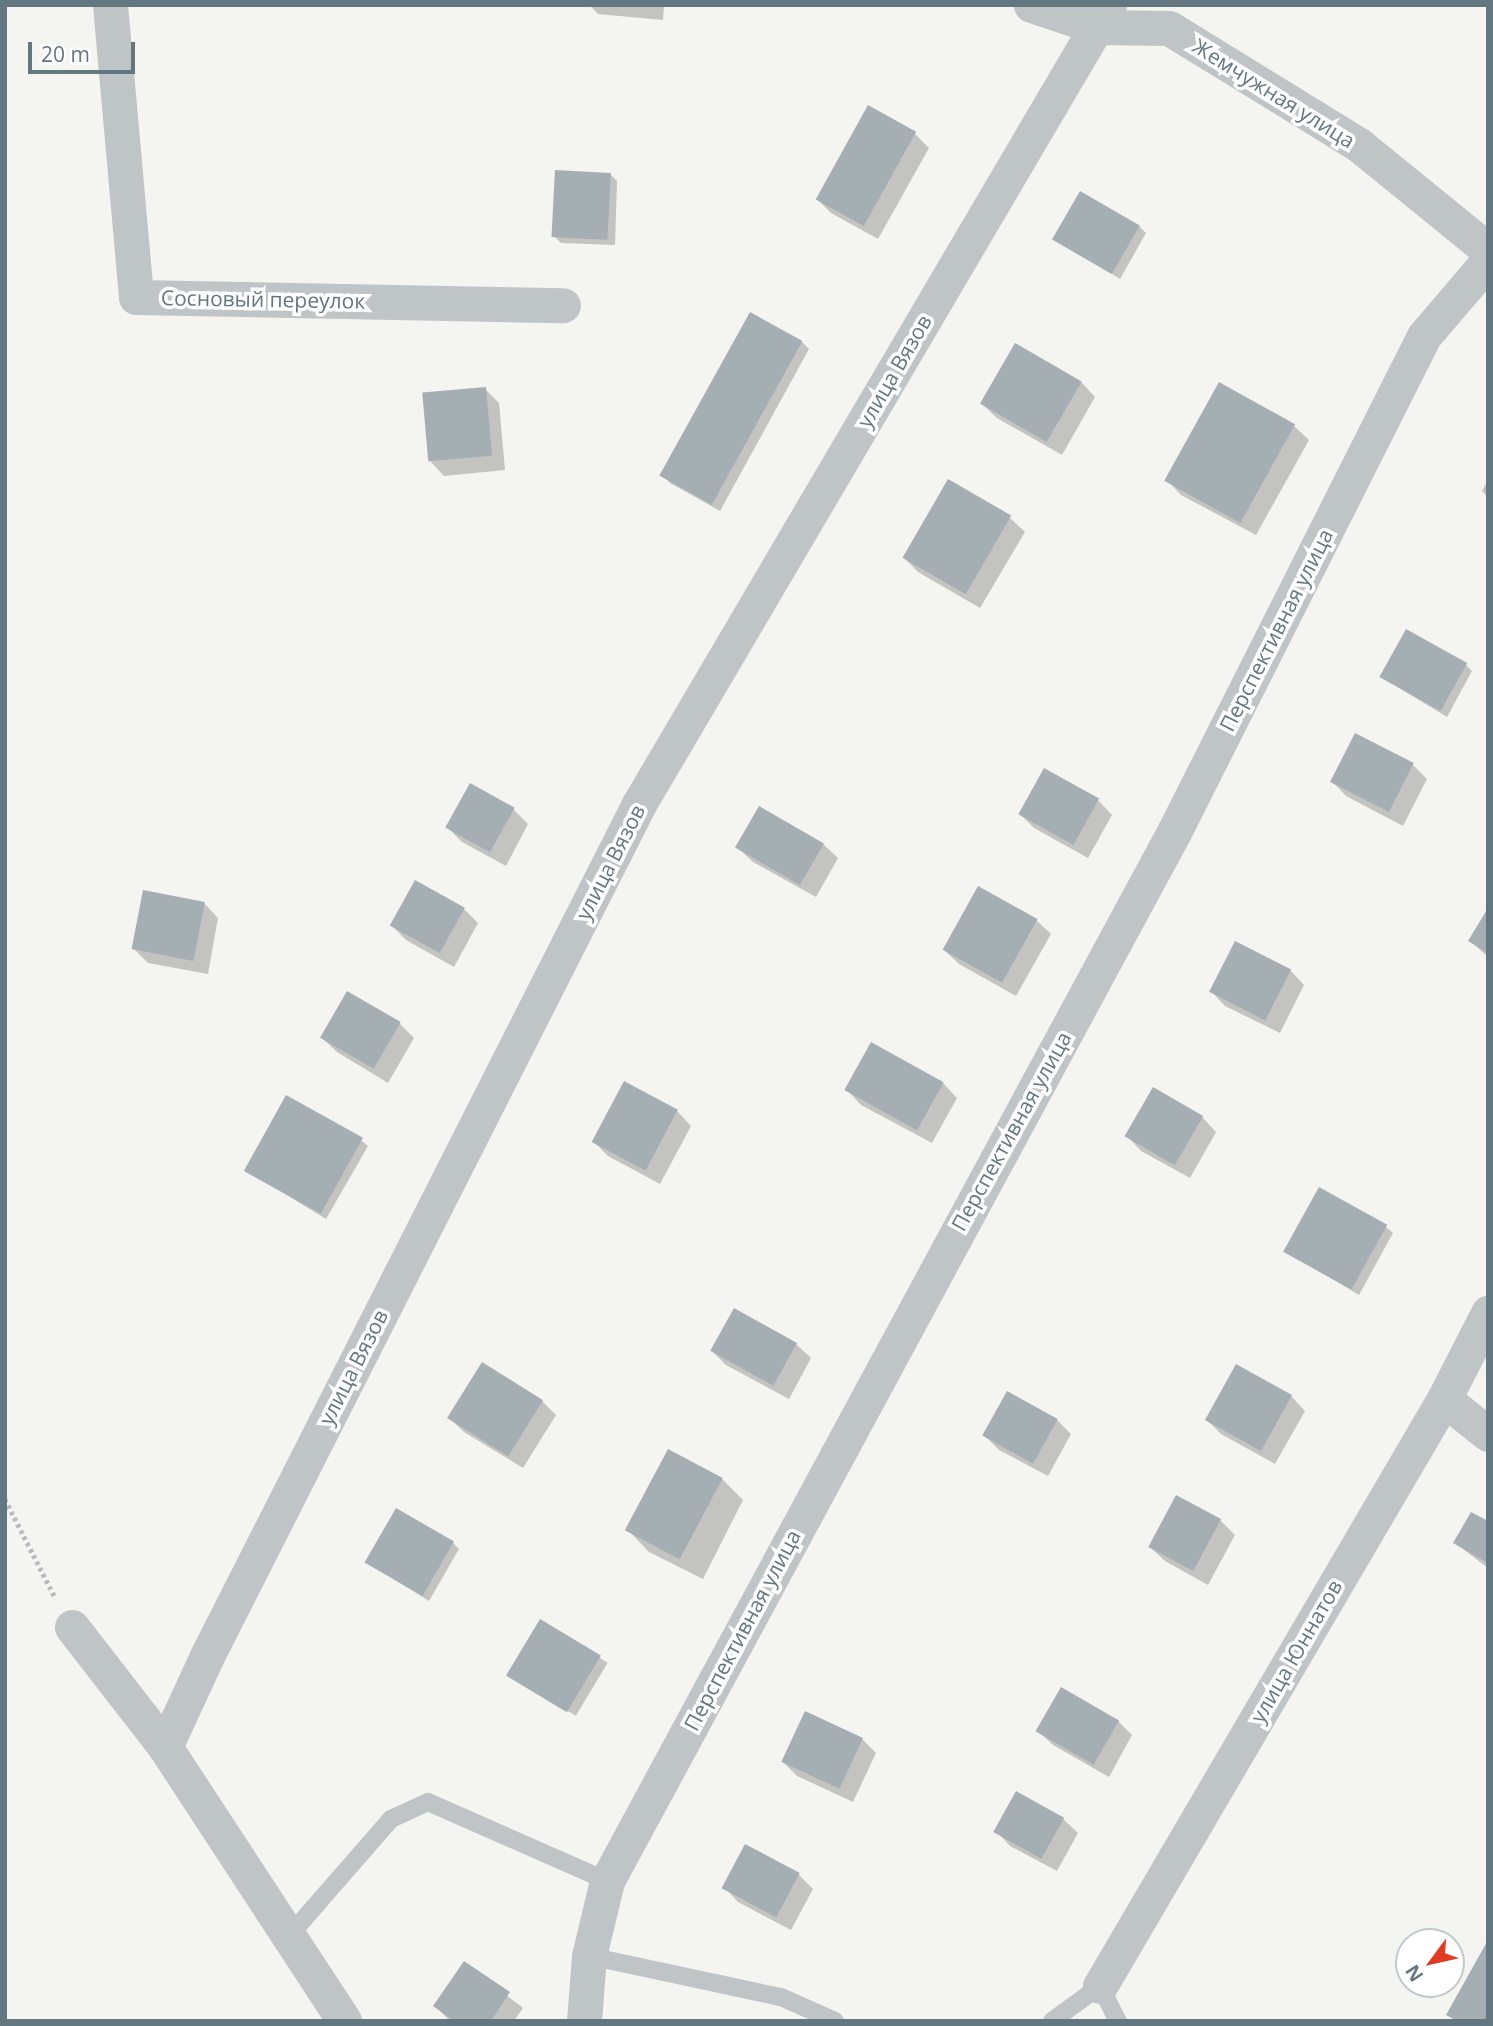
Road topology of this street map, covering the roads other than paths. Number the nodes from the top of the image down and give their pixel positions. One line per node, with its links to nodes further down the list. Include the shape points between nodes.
1 (110, 5): 6 (street, Сосновый переулок, via 136,297)
2 (1031, 5): 3 (street, Жемчужная улица)
3 (1103, 16): 4 (street, Жемчужная улица, via 1169,28 1359,145); 11 (street, улица Вязов, via 639,804)
4 (1488, 250)
5 (1488, 261): 12 (street, Перспективная улица, via 1424,336 1174,832)
6 (563, 304)
7 (1488, 1312): 8 (street, улица Юннатов)
8 (1444, 1399): 9 (street); 15 (street, улица Юннатов)
9 (1488, 1434)
10 (72, 1627): 11 (street)
11 (165, 1747): 13 (street)
12 (607, 1881): 13 (lane, via 428,1802 391,1819); 14 (street, Перспективная улица)
13 (289, 1936): 16 (street)
14 (589, 1956): 17 (street, Перспективная улица); 18 (lane, via 781,1997)
15 (1100, 1986): 19 (lane); 20 (lane)
16 (344, 2021)
17 (584, 2021)
18 (835, 2021)
19 (1052, 2021)
20 (1118, 2021)

